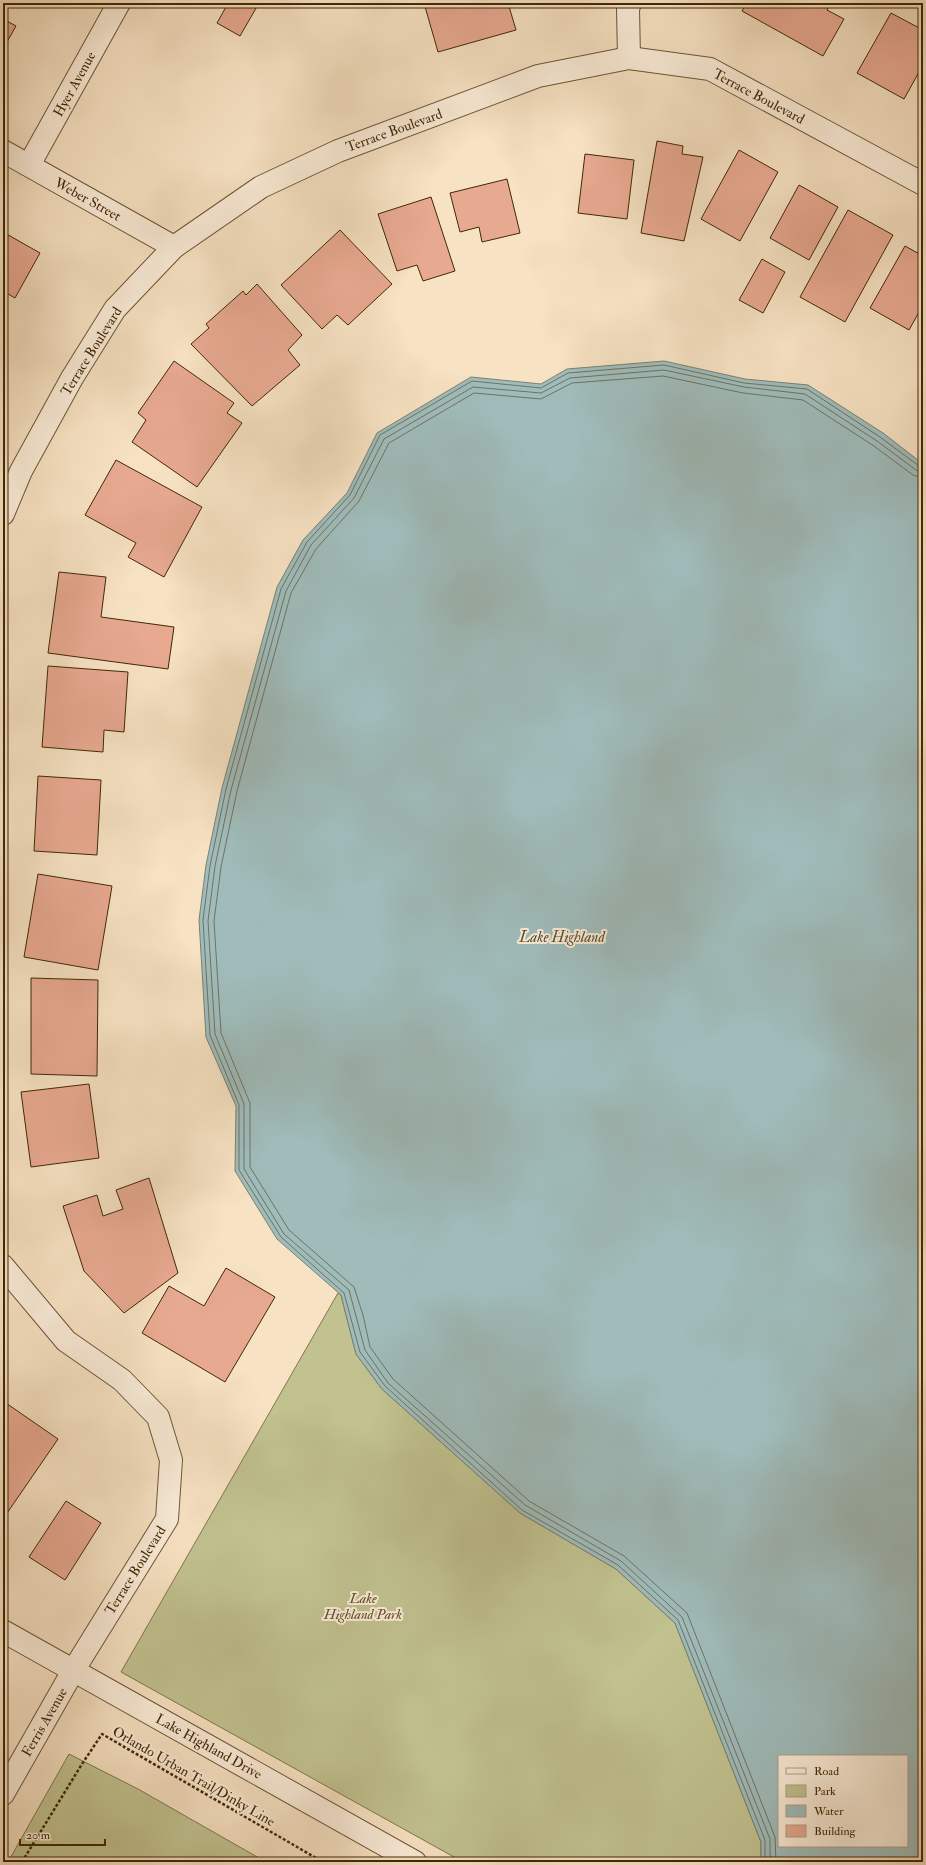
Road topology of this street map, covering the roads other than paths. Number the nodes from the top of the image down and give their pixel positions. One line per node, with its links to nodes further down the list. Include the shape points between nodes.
1 (119, 3): 5 (street, Hyer Avenue)
2 (630, 3): 3 (street)
3 (629, 58): 6 (street, Terrace Boulevard, via 710,69); 7 (street, Terrace Boulevard, via 538,76 338,151 261,186)
4 (3, 151): 5 (street, Weber Street)
5 (29, 165): 7 (street, Weber Street)
6 (923, 184)
7 (174, 247): 8 (street, Terrace Boulevard, via 115,309 72,378 24,465)
8 (3, 514)
9 (3, 1266): 11 (street, Terrace Boulevard, via 66,1341 122,1380 158,1417 171,1460 167,1519)
10 (3, 1631): 11 (street, Lake Highland Drive)
11 (74, 1671): 12 (street, Ferris Avenue); 13 (street, Lake Highland Drive)
12 (3, 1794)
13 (415, 1862)

